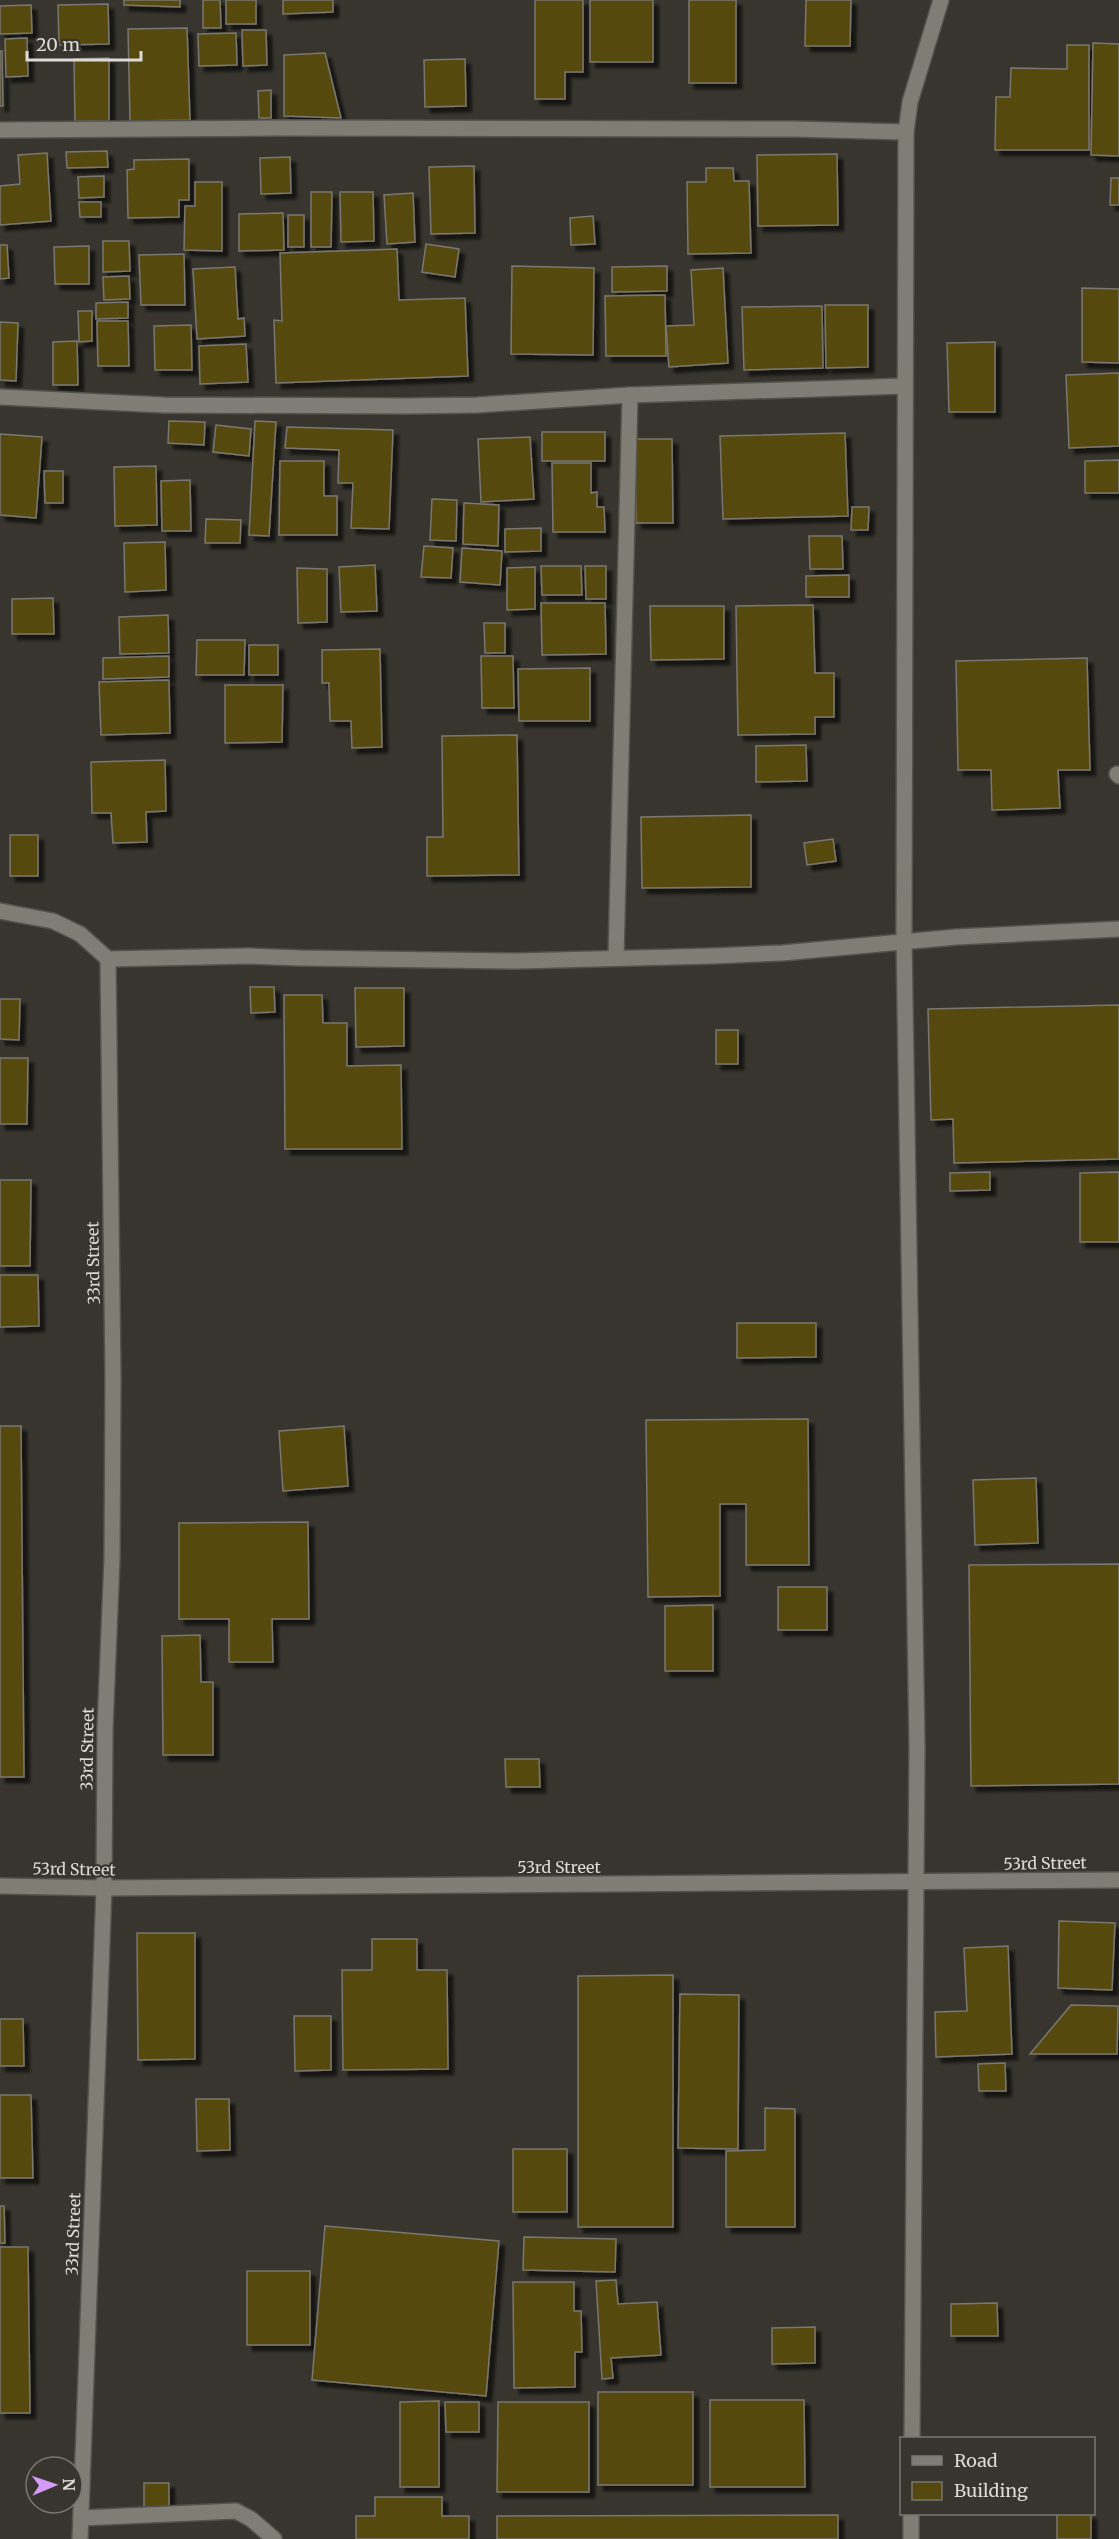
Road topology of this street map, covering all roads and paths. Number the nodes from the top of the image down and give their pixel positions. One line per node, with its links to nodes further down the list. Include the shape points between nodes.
1 (941, 0): 3 (street, via 910,102)
2 (0, 130): 3 (street, via 759,128)
3 (906, 132): 4 (street)
4 (905, 386): 5 (street); 9 (street)
5 (630, 394): 6 (street, via 406,406 164,405); 10 (street)
6 (0, 397)
7 (0, 911): 11 (street, via 53,921 80,934)
8 (1119, 929): 9 (street)
9 (904, 940): 10 (street, via 782,953); 13 (street)
10 (616, 957): 11 (street, via 517,961 248,956)
11 (108, 959): 15 (street, 33rd Street, via 113,1380)
12 (1119, 1880): 13 (street, 53rd Street)
13 (917, 1883): 15 (street, 53rd Street); 16 (street)
14 (0, 1886): 15 (street, 53rd Street)
15 (104, 1888): 18 (street, 33rd Street)
16 (912, 2437)
17 (911, 2515): 21 (street)
18 (81, 2518): 19 (street, 33rd Street); 20 (street, via 236,2511)
19 (80, 2539)
20 (274, 2539)
21 (910, 2539)

